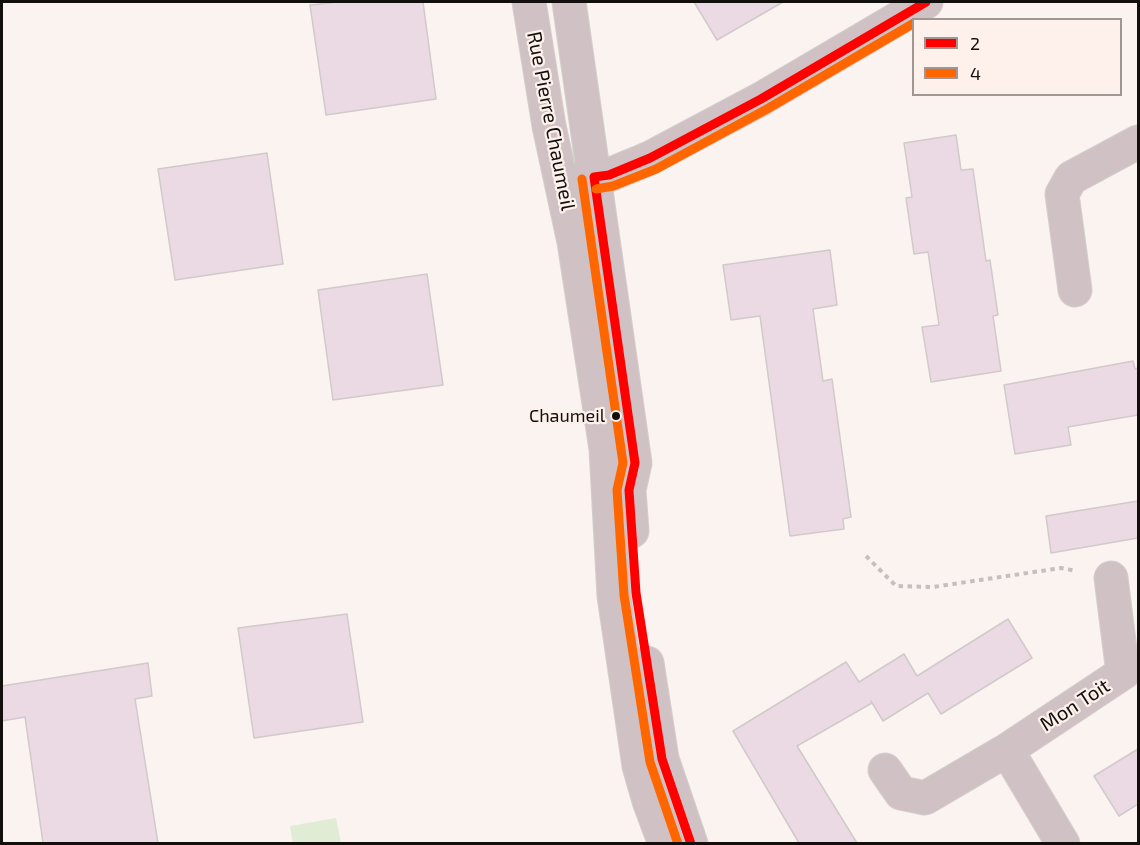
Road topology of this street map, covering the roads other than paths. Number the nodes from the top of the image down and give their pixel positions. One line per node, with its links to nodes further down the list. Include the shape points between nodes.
1 (529, 2): 6 (street, Rue Pierre Chaumeil)
2 (569, 2): 5 (street, Rue Pierre Chaumeil)
3 (926, 2): 5 (street, via 761,99 650,158)
4 (1138, 142): 7 (street, via 1071,178 1062,194)
5 (594, 177): 6 (street); 12 (street, Rue Pierre Chaumeil, via 635,463 629,490 639,613 662,759)
6 (561, 182): 11 (street, Rue Pierre Chaumeil, via 606,449 614,596 637,755)
7 (1075, 290)
8 (1111, 578): 9 (street, Mon Toit, via 1123,673)
9 (1007, 750): 10 (street, Mon Toit, via 925,798 901,793); 13 (street)
10 (885, 770)
11 (665, 843)
12 (691, 843)
13 (1063, 843)

